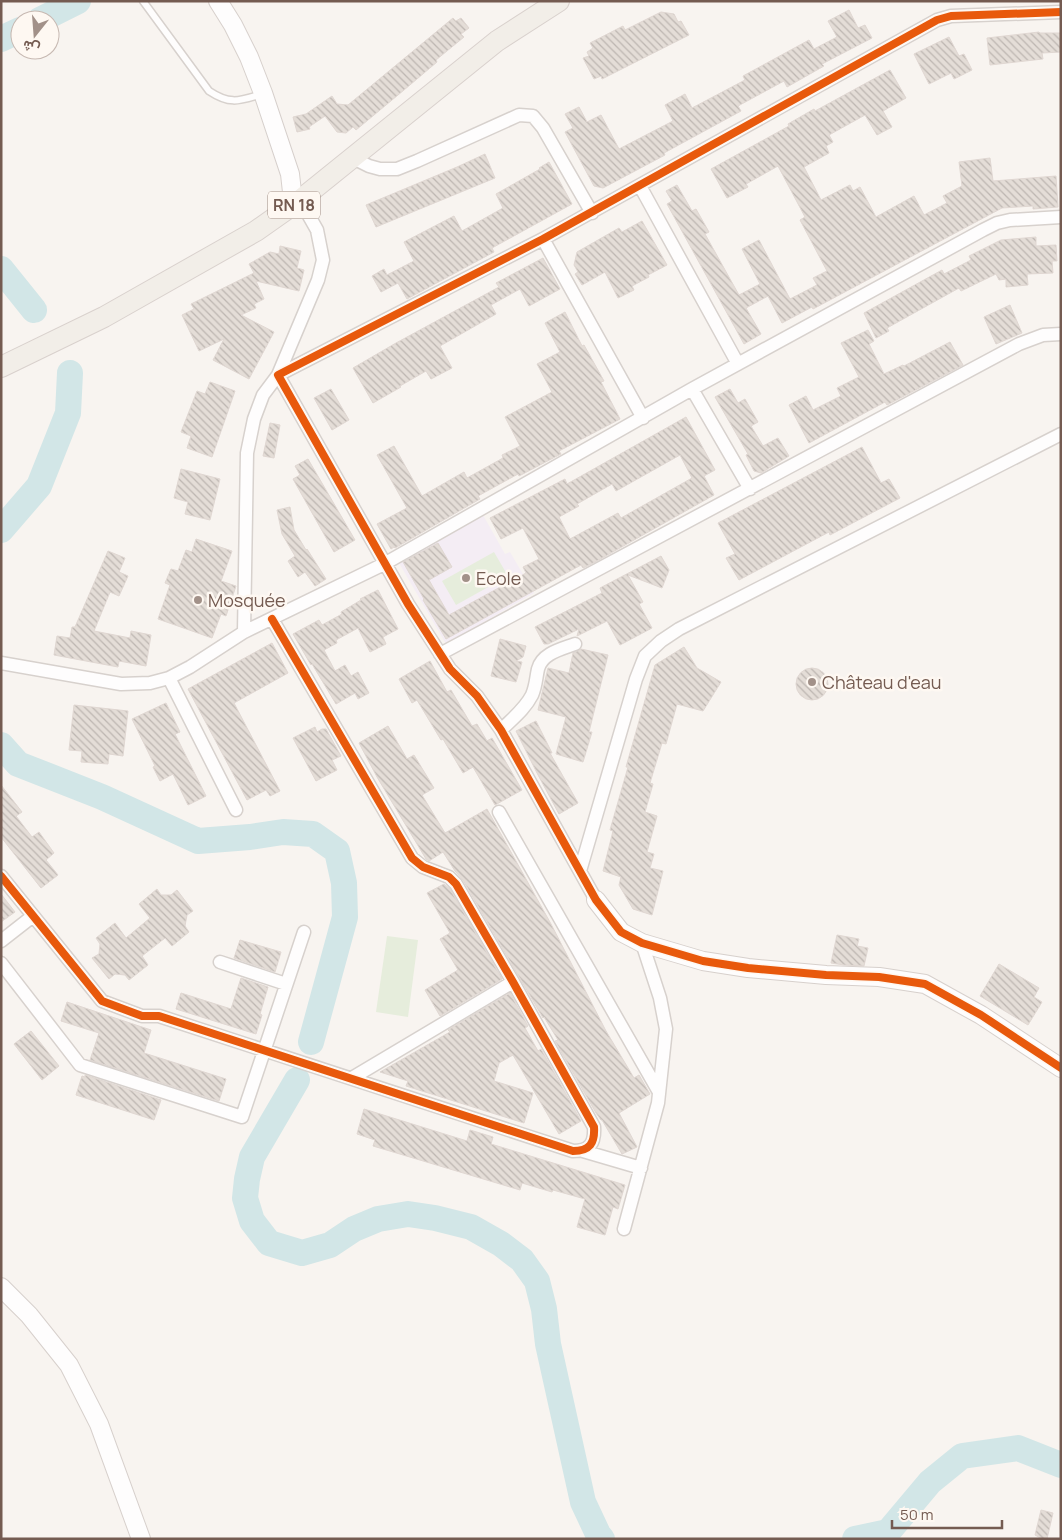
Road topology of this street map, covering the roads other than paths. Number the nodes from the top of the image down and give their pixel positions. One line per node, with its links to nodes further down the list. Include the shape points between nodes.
1 (143, 1): 5 (lane, via 209,91 220,98 237,101)
2 (559, 1): 6 (main road, RN 18, via 497,41)
3 (218, 2): 5 (main road, via 233,25)
4 (1061, 12): 7 (street, via 951,16 937,20)
5 (263, 94): 8 (main road, via 290,174 292,192)
6 (353, 158): 8 (main road, RN 18); 9 (street, via 380,170 397,169 519,115 532,116 543,128)
7 (640, 186): 9 (street); 13 (street)
8 (300, 200): 14 (main road, RN 18, via 256,231 112,312); 15 (street, via 317,230 323,260 318,280)
9 (592, 213): 11 (street)
10 (1061, 218): 13 (street, via 997,223)
11 (543, 239): 15 (street); 17 (street)
12 (1061, 334): 19 (street, via 1043,335 1019,344)
13 (738, 364): 16 (street)
14 (1, 368)
15 (278, 375): 20 (street); 22 (street, via 263,395 247,452)
16 (692, 390): 17 (street); 19 (street)
17 (643, 418): 20 (street)
18 (1061, 434): 30 (street, via 661,641 645,656 636,679)
19 (750, 489): 24 (street)
20 (384, 564): 21 (street); 24 (street)
21 (272, 619): 22 (street); 39 (street, via 409,854 423,867 449,877 456,884)
22 (244, 632): 26 (street)
23 (575, 644): 27 (street, via 543,659 531,697)
24 (440, 654): 27 (street, via 477,696)
25 (1, 663): 26 (street, via 121,684)
26 (169, 678): 28 (street)
27 (501, 730): 30 (street)
28 (236, 810)
29 (499, 812): 44 (street)
30 (580, 871): 32 (street)
31 (1, 876): 33 (street)
32 (596, 900): 36 (main road, via 621,932)
33 (33, 916): 35 (street); 41 (street, via 102,1000 142,1016 159,1016)
34 (304, 932): 40 (street)
35 (1, 941)
36 (642, 943): 42 (main road, via 703,961 748,968 879,977 925,984 981,1015); 44 (street, via 666,1028)
37 (220, 962): 40 (street)
38 (1, 963): 41 (street, via 80,1065 242,1117)
39 (513, 982): 43 (street); 45 (street, via 594,1127 591,1145)
40 (286, 984): 41 (street)
41 (264, 1051): 43 (street)
42 (1061, 1068)
43 (352, 1078): 45 (street, via 573,1151)
44 (659, 1092): 46 (street)
45 (583, 1151): 46 (street)
46 (641, 1168): 47 (street)
47 (624, 1229)
48 (1, 1286): 49 (main road, via 30,1315 69,1365 99,1424)
49 (141, 1539)

